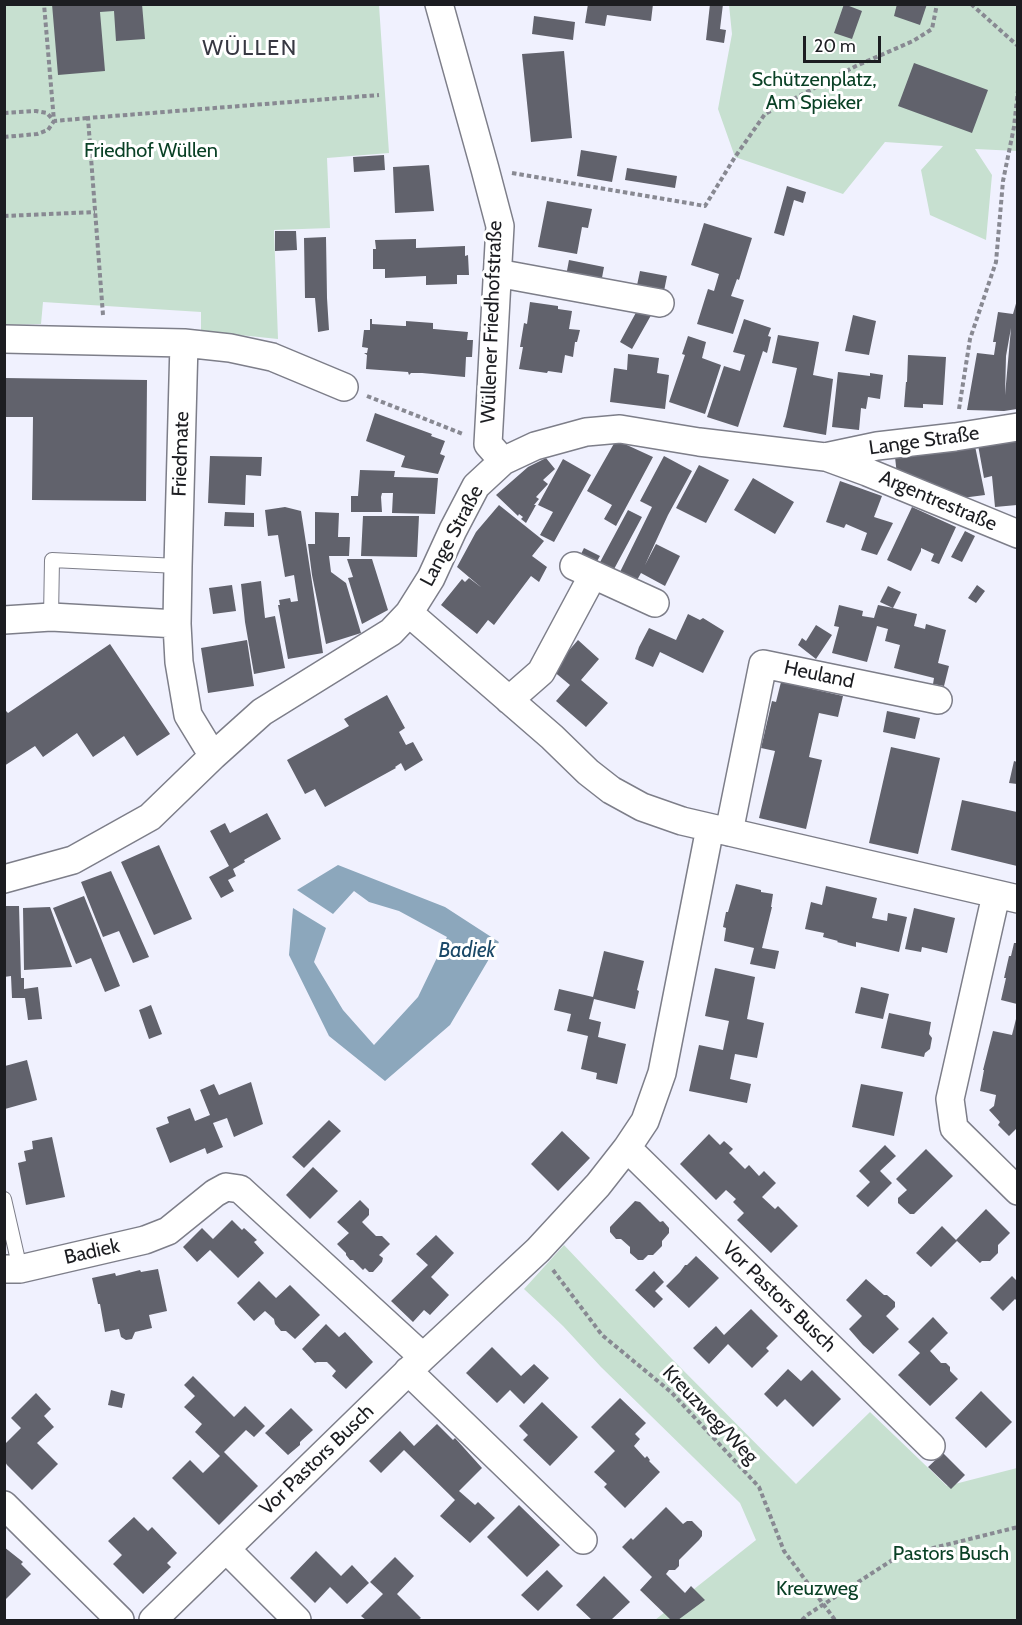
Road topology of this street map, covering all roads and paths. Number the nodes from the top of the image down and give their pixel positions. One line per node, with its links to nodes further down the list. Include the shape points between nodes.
1 (44, 4): 10 (path)
2 (439, 4): 12 (street, Wüllener Friedhofstraße)
3 (937, 4): 12 (path, via 932,28 913,41 765,114 705,206)
4 (971, 4): 5 (path)
5 (1017, 46)
6 (1017, 90): 22 (path, via 996,262 970,339)
7 (379, 95): 9 (path)
8 (4, 113): 10 (path, via 36,111 47,113)
9 (88, 118): 10 (path); 13 (path)
10 (54, 121): 11 (path, via 48,130 37,134)
11 (4, 137)
12 (486, 169): 15 (street, Wüllener Friedhofstraße, via 500,226)
13 (95, 212): 14 (path); 18 (path)
14 (4, 216)
15 (497, 273): 16 (street); 23 (street, Wüllener Friedhofstraße)
16 (660, 303)
17 (4, 339): 18 (street)
18 (105, 341): 19 (street)
19 (184, 343): 20 (street, via 272,357); 26 (street, Friedmate)
20 (344, 387): 23 (path)
21 (1017, 427): 22 (street, Lange Straße)
22 (955, 437): 24 (street, Lange Straße)
23 (496, 452): 24 (street, Lange Straße, via 586,432 620,429); 28 (street, Lange Straße)
24 (825, 457): 25 (street, Argentrestraße)
25 (1017, 534)
26 (178, 566): 29 (lane, via 52,560); 31 (street, Friedmate)
27 (656, 603): 32 (street, via 583,570 541,672)
28 (409, 613): 32 (street); 34 (street, Lange Straße, via 391,632 262,712)
29 (51, 617): 30 (street); 31 (street)
30 (4, 620)
31 (177, 624): 34 (street, Friedmate, via 188,716)
32 (509, 700): 35 (street, via 611,790 642,807)
33 (938, 700): 35 (street, Heuland, via 763,664)
34 (213, 756): 36 (street, Lange Straße, via 150,817 73,860)
35 (720, 830): 37 (street); 38 (street, Vor Pastors Busch, via 662,1073 645,1121)
36 (4, 879)
37 (1006, 897): 39 (street, via 950,1099 954,1128)
38 (627, 1148): 41 (street, Vor Pastors Busch); 44 (street, Vor Pastors Busch)
39 (1017, 1191)
40 (4, 1199): 42 (lane)
41 (538, 1250): 43 (street, Vor Pastors Busch); 49 (path, Kreuzweg/Weg, via 602,1335 671,1392 759,1487 784,1551)
42 (12, 1269): 43 (street, Badiek, via 146,1240 168,1231 215,1193 226,1188 240,1189)
43 (416, 1364): 47 (street); 48 (street, Vor Pastors Busch)
44 (931, 1446)
45 (4, 1505): 50 (street)
46 (1017, 1527): 49 (path, via 897,1557)
47 (583, 1540)
48 (226, 1549): 51 (street, Vor Pastors Busch); 52 (street)
49 (823, 1604): 53 (path); 54 (path, Kreuzweg/Weg)
50 (120, 1620)
51 (153, 1620)
52 (297, 1620)
53 (802, 1620)
54 (835, 1620)

